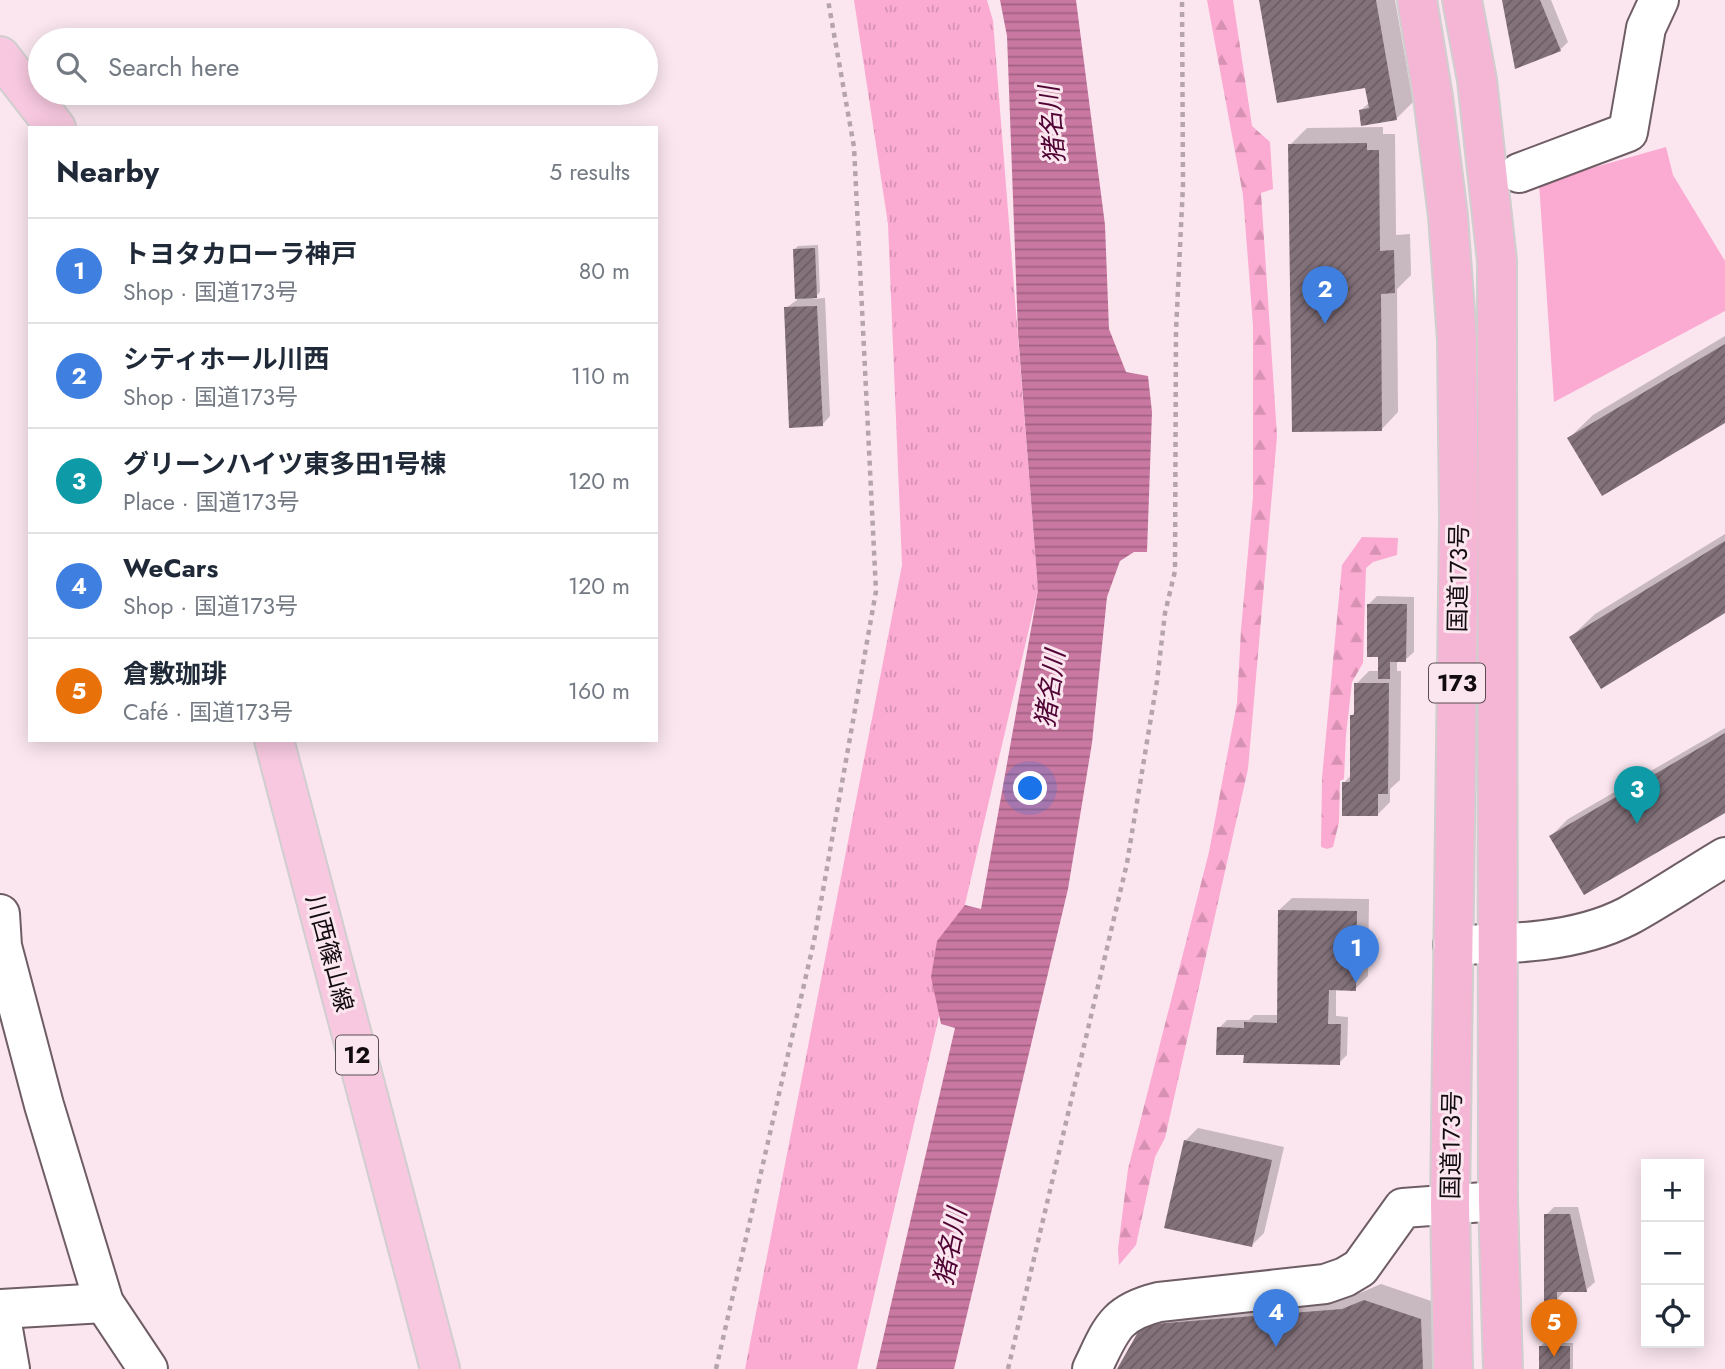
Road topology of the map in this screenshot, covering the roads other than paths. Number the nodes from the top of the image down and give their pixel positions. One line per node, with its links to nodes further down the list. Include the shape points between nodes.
1 (1417, 0): 13 (highway, 国道173号 / 173, via 1448,216 1457,339 1460,520)
2 (1462, 0): 12 (highway, 国道173号 / 173, via 1477,80 1497,261)
3 (1659, 0): 8 (street, via 1646,28 1628,132)
4 (0, 56): 5 (main road)
5 (28, 92)
6 (38, 105): 7 (main road)
7 (54, 126)
8 (1520, 173)
9 (275, 742): 20 (main road, 川西篠山線 / 12)
10 (1725, 857): 12 (street, via 1626,917 1575,935)
11 (0, 914): 16 (street, via 2,946 44,1105)
12 (1499, 944): 13 (street); 14 (highway, 国道173号 / 173)
13 (1453, 945): 15 (highway, 国道173号 / 173)
14 (1498, 1201): 15 (street); 23 (highway, 国道173号 / 173)
15 (1450, 1204): 21 (street, via 1404,1208 1360,1268 1325,1284 1137,1307 1111,1329); 22 (highway, 国道173号 / 173)
16 (104, 1303): 17 (street); 19 (street)
17 (0, 1311): 18 (street)
18 (10, 1369)
19 (148, 1369)
20 (440, 1369)
21 (1092, 1369)
22 (1453, 1369)
23 (1503, 1369)

